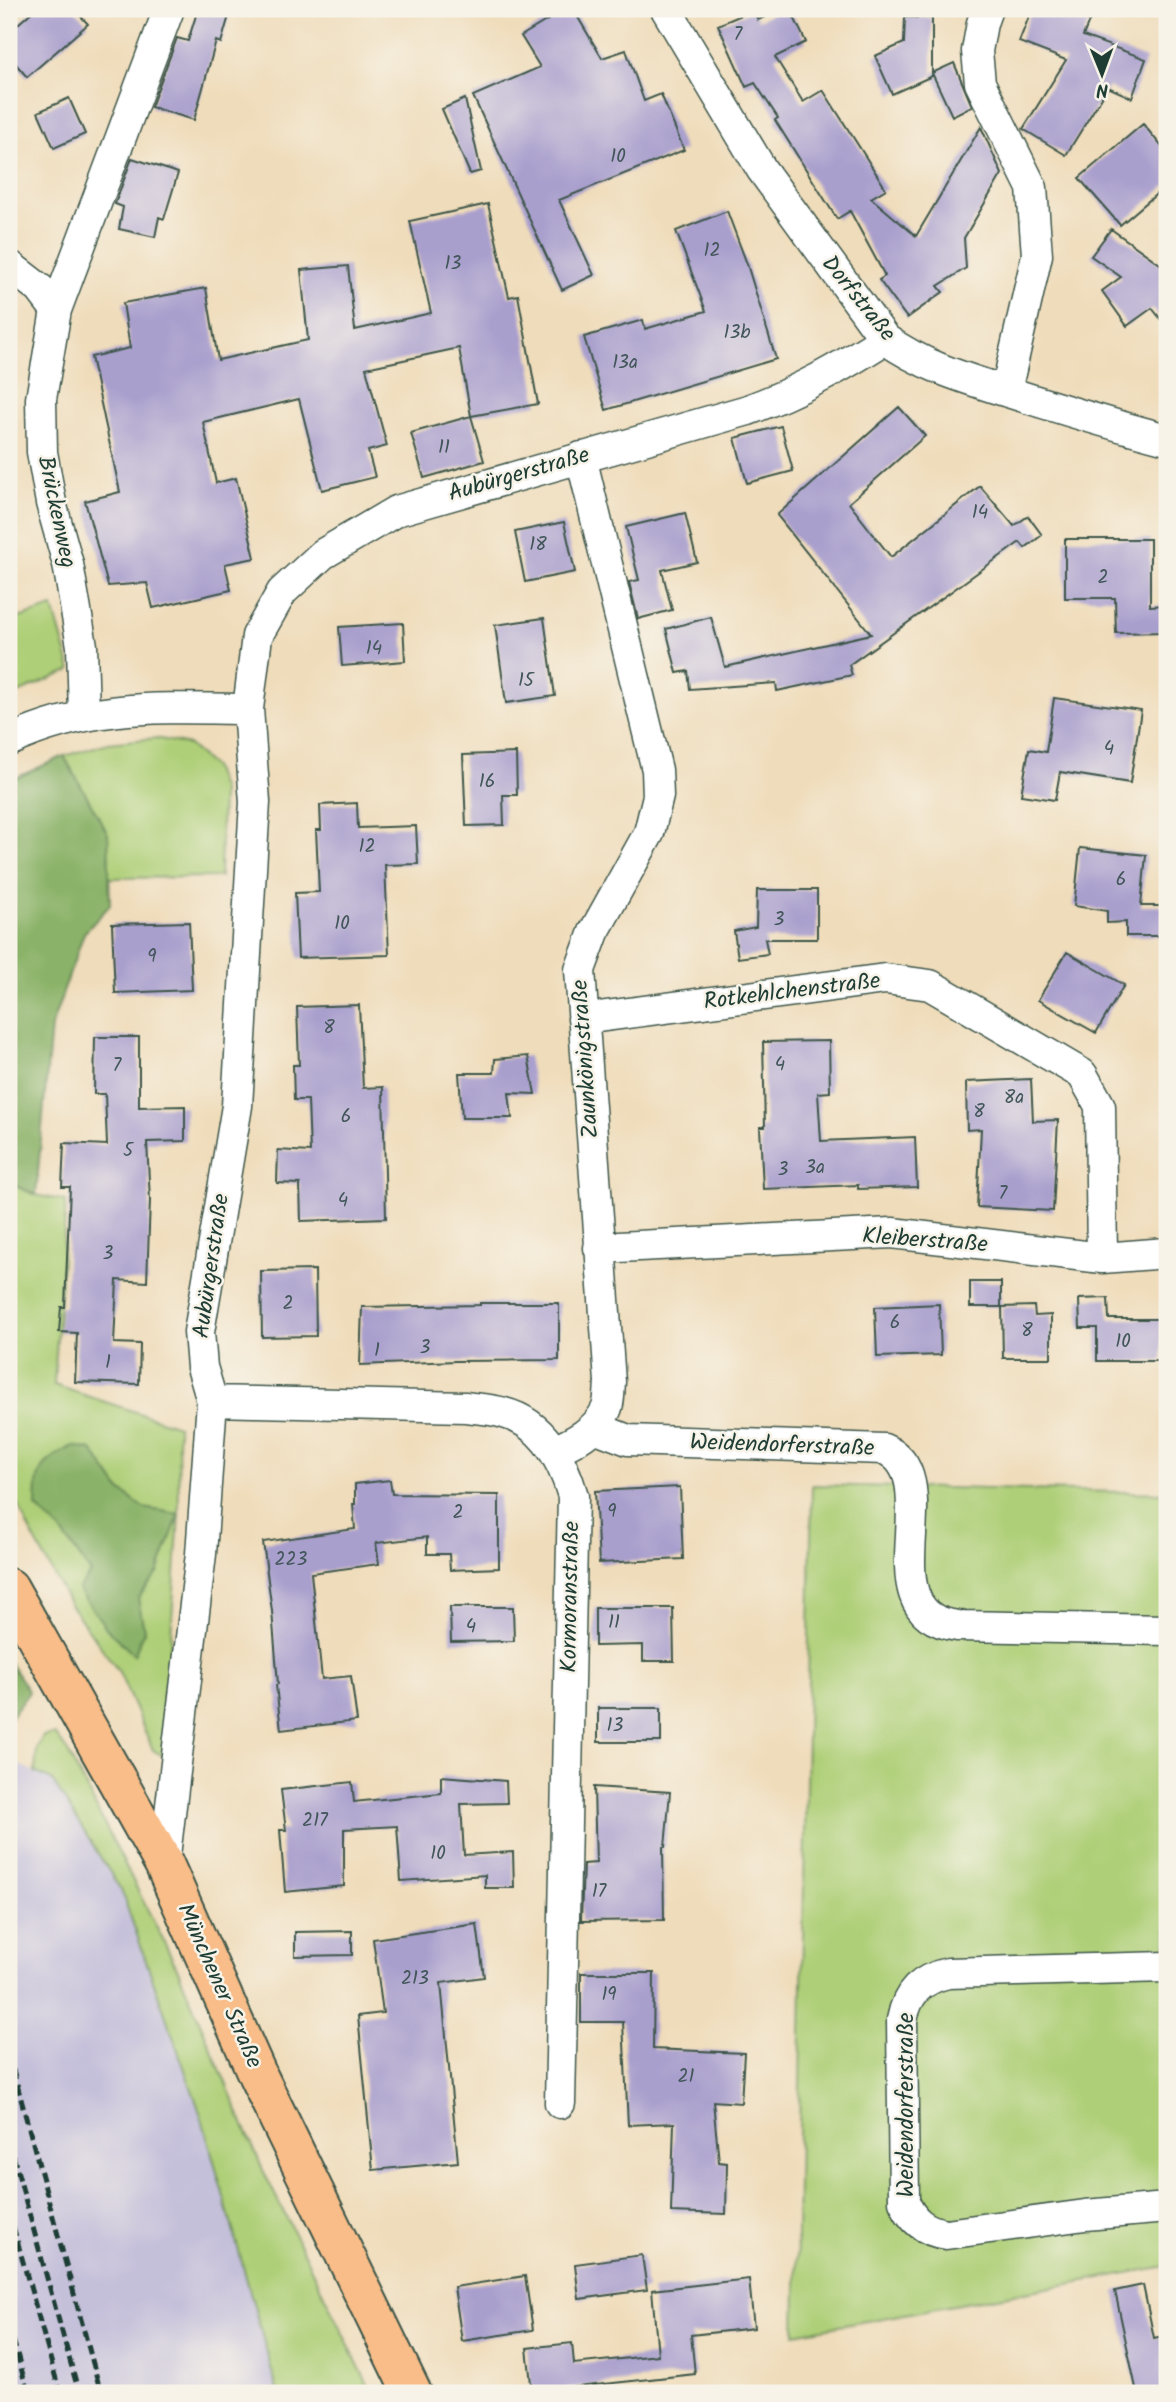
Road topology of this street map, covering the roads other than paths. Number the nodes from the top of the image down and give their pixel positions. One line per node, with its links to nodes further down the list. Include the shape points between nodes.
1 (169, 9): 5 (street, Brückenweg)
2 (666, 9): 6 (street, Dorfstraße, via 762,170)
3 (987, 9): 7 (street, via 976,51 980,83 1032,188 1037,255)
4 (9, 265): 5 (street, via 40,289)
5 (56, 310): 11 (street, Brückenweg, via 40,399 42,452 82,646)
6 (886, 339): 7 (street, Dorfstraße, via 930,366); 9 (street, Aubürgerstraße, via 829,374 761,406)
7 (1006, 391): 8 (street, Dorfstraße)
8 (1167, 439)
9 (581, 457): 10 (street, Aubürgerstraße, via 396,511 323,554 282,592 257,636); 13 (street, Zaunkönigstraße, via 657,770 658,796 649,833 594,932 580,970)
10 (248, 709): 11 (street, via 144,708); 17 (street, Aubürgerstraße, via 254,802 237,1106 199,1332 202,1367)
11 (84, 715): 12 (street)
12 (9, 741)
13 (583, 1019): 14 (street, Zaunkönigstraße); 16 (street, Rotkehlchenstraße, via 886,979 930,985 1082,1074 1100,1106)
14 (599, 1248): 16 (street, Kleiberstraße, via 892,1233); 18 (street, Zaunkönigstraße, via 610,1382 607,1409)
15 (1167, 1253): 16 (street, Kleiberstraße)
16 (1102, 1258)
17 (212, 1401): 19 (street, Kormoranstraße, via 466,1407 505,1413 534,1428); 22 (street, Aubürgerstraße, via 201,1554)
18 (594, 1427): 19 (street); 21 (street, Weidendorferstraße, via 628,1440 884,1449 901,1460 910,1478 912,1588 921,1607 937,1621 958,1626)
19 (554, 1451): 24 (street, Kormoranstraße, via 573,1496)
20 (9, 1588): 22 (main road, Münchener Straße)
21 (1167, 1630)
22 (164, 1864): 26 (main road, Münchener Straße, via 258,2076)
23 (1167, 1967): 25 (street, Weidendorferstraße, via 948,1973 916,1988 902,2020 904,2201 924,2228 946,2234)
24 (560, 2103)
25 (1167, 2208)
26 (412, 2393)

